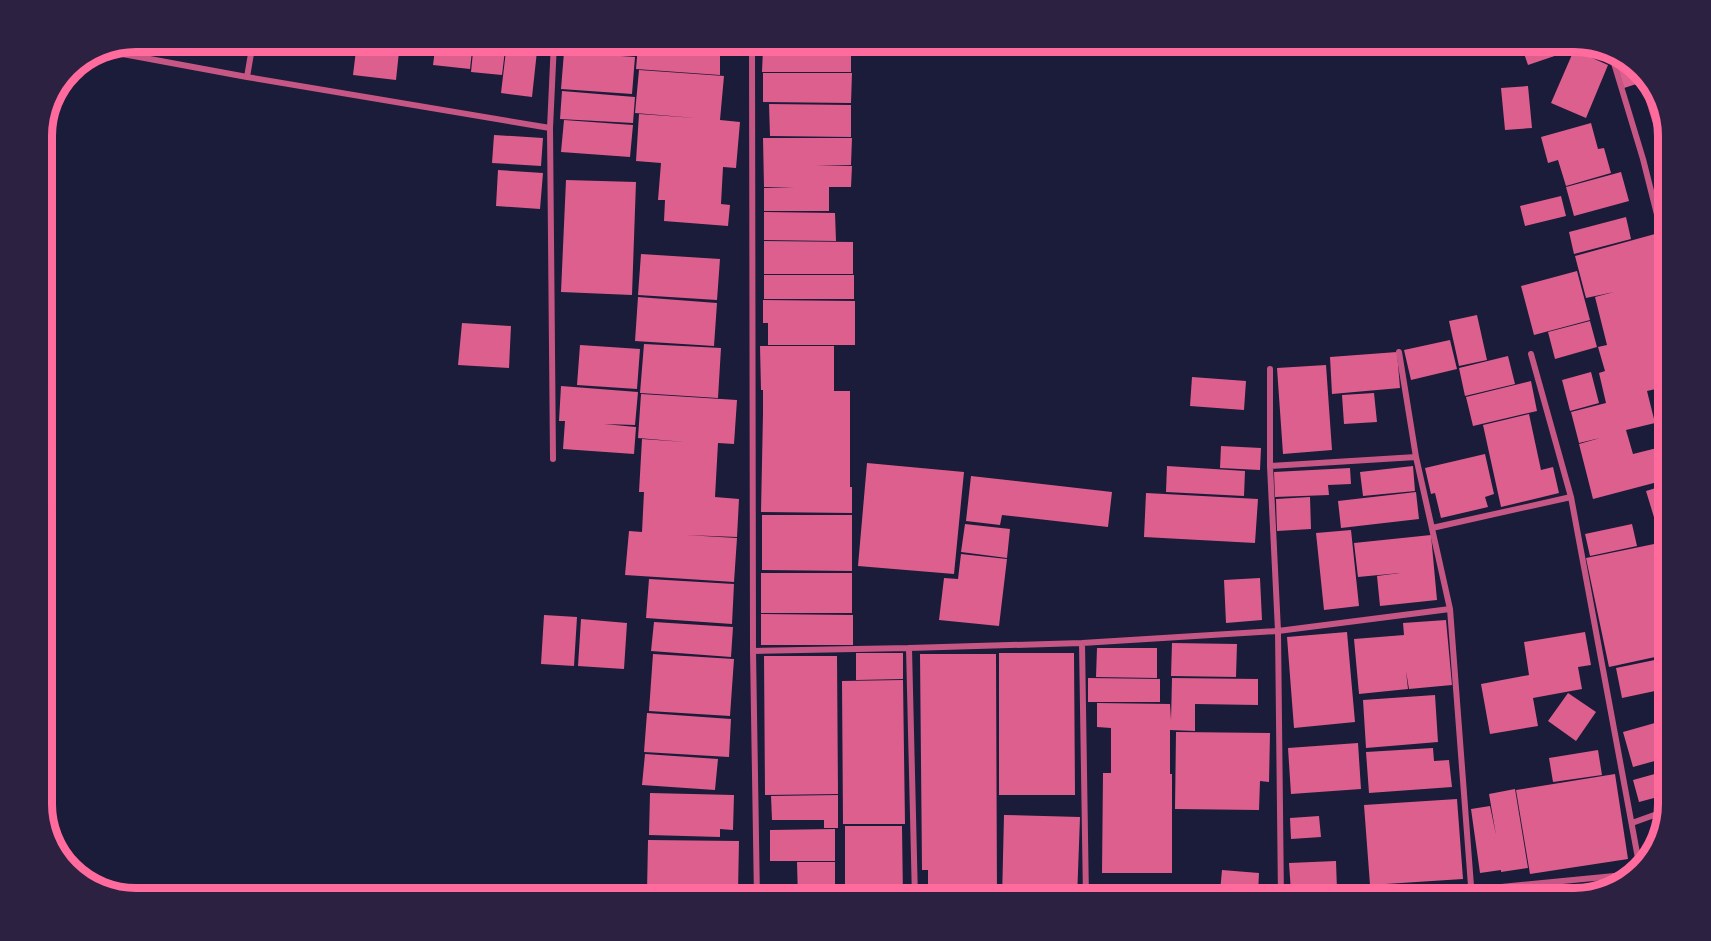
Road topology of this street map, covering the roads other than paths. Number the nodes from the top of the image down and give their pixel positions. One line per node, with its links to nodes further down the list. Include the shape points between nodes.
1 (251, 53): 6 (street)
2 (553, 53): 7 (street)
3 (752, 53): 21 (street)
4 (122, 54): 6 (street)
5 (1614, 62): 8 (street)
6 (247, 77): 7 (street)
7 (550, 128): 13 (street)
8 (1658, 218)
9 (1399, 352): 12 (street)
10 (1531, 354): 15 (street)
11 (1270, 369): 14 (street)
12 (1416, 457): 14 (street); 16 (street)
13 (553, 459)
14 (1270, 466): 18 (street)
15 (1571, 497): 16 (street); 23 (street)
16 (1432, 528): 17 (street)
17 (1450, 609): 18 (street); 30 (street)
18 (1278, 630): 19 (street); 29 (street)
19 (1082, 643): 20 (street); 28 (street)
20 (909, 648): 21 (street); 27 (street)
21 (753, 651): 26 (street)
22 (1657, 814): 23 (street)
23 (1632, 823): 24 (street)
24 (1638, 859)
25 (1619, 876): 31 (street)
26 (757, 888)
27 (915, 888)
28 (1087, 888)
29 (1281, 888)
30 (1471, 888)
31 (1492, 888)

